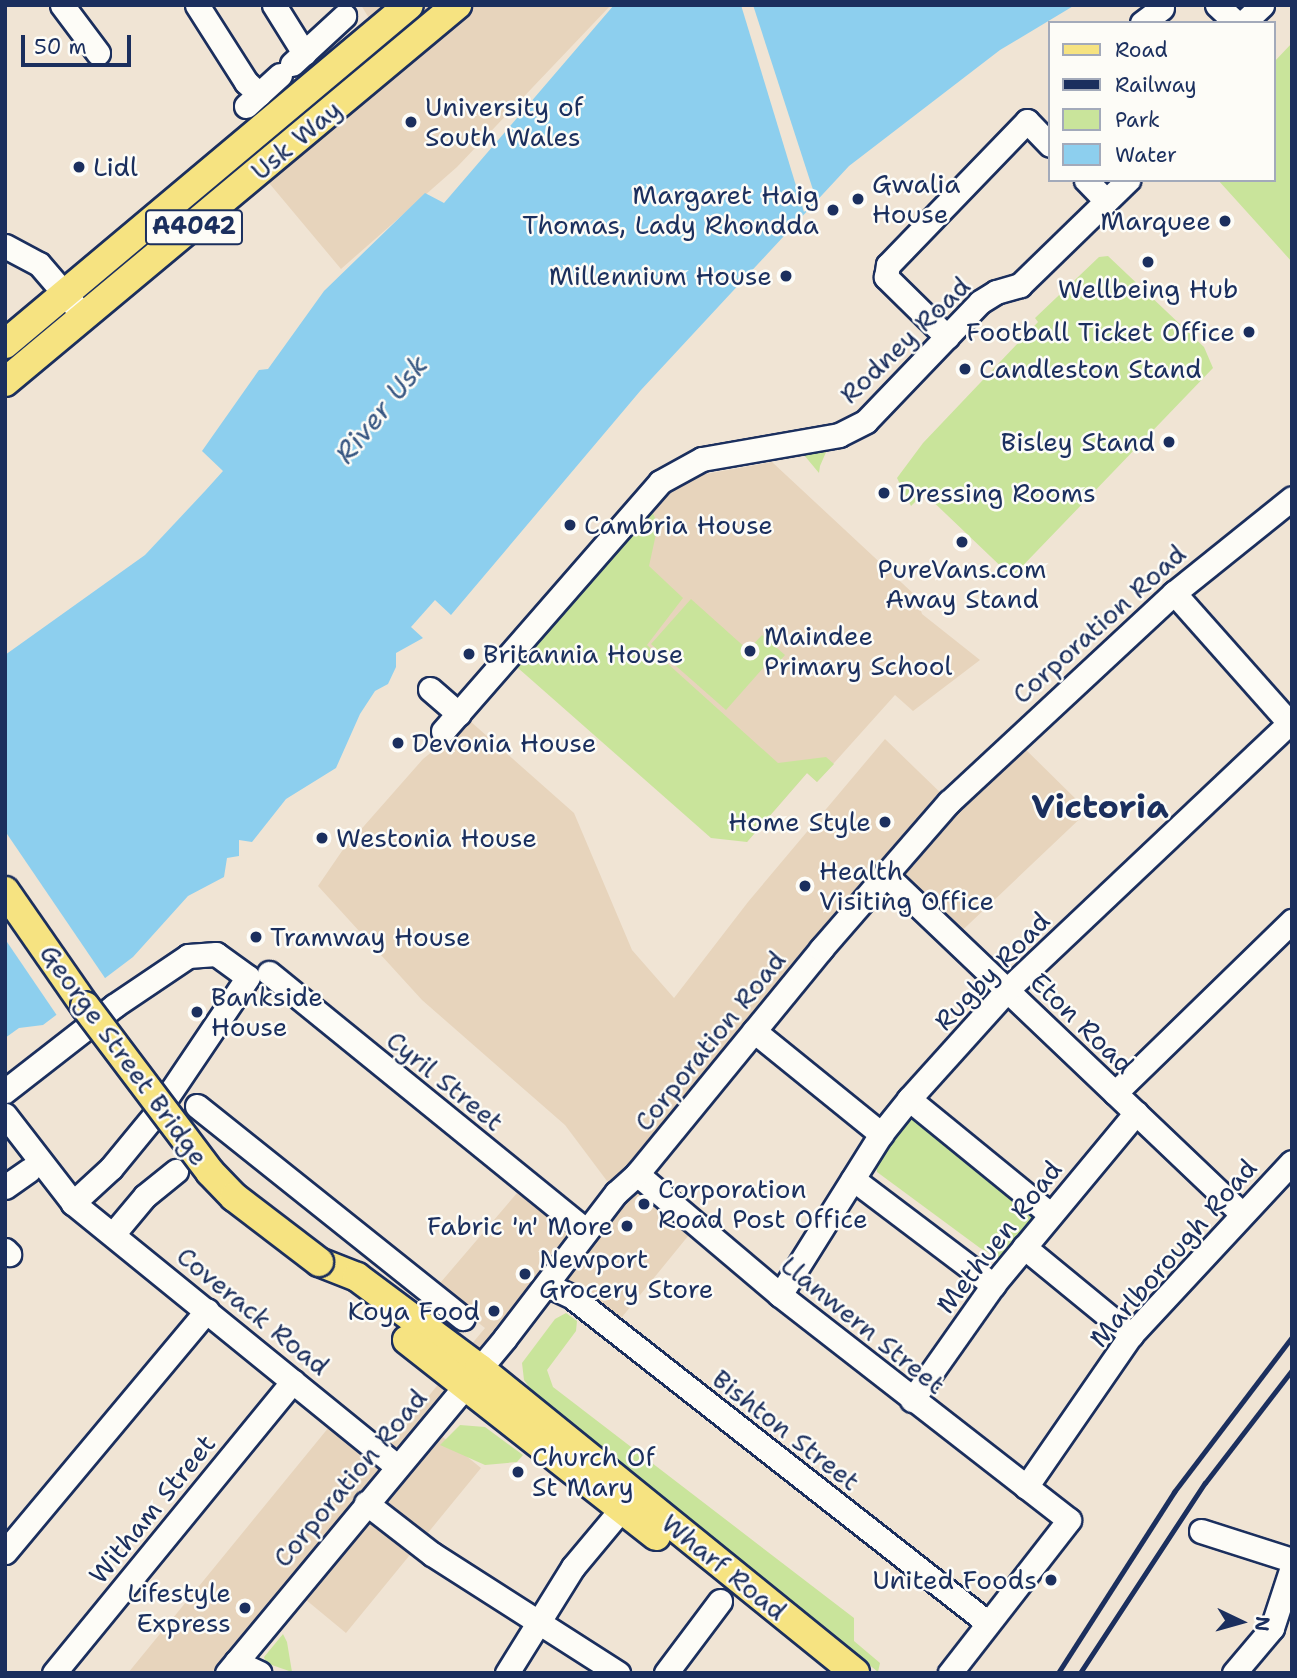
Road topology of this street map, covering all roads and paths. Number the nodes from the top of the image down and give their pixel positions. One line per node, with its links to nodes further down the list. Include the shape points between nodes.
1 (62, 5): 14 (street)
2 (197, 5): 15 (street, via 253,100)
3 (274, 5): 15 (street)
4 (457, 5): 13 (main road, Usk Way / A4042)
5 (1217, 5): 11 (street)
6 (1262, 5): 12 (street)
7 (1162, 8): 10 (street)
8 (395, 10): 13 (street); 21 (main road, Usk Way / A4042)
9 (344, 16): 15 (street)
10 (1145, 21)
11 (1234, 21)
12 (1245, 21)
13 (413, 40): 22 (main road, Usk Way / A4042)
14 (99, 53)
15 (292, 64)
16 (1048, 143): 23 (street, via 1027,121 893,258 886,277)
17 (1088, 182): 19 (street)
18 (1126, 182): 19 (street, Rodney Road)
19 (1106, 201): 23 (street, Rodney Road, via 1020,285 980,302)
20 (5, 246): 21 (street, via 39,264)
21 (66, 295): 22 (street); 24 (main road, Usk Way / A4042)
22 (85, 319): 25 (main road, Usk Way / A4042)
23 (947, 337): 28 (street, Rodney Road, via 876,412 852,430 702,458 660,482 451,723)
24 (5, 344)
25 (5, 382)
26 (1292, 498): 27 (street, Corporation Road)
27 (1174, 593): 29 (street); 30 (street, Corporation Road, via 980,770)
28 (430, 689)
29 (1290, 724): 34 (street, Rugby Road)
30 (885, 874): 34 (street, Eton Road); 35 (street, Corporation Road)
31 (5, 891): 59 (main road, George Street Bridge, bridge, via 133,1075 209,1172 234,1197 319,1262 357,1277)
32 (1292, 921): 37 (street)
33 (269, 973): 52 (street, Cyril Street)
34 (1007, 990): 37 (street, Eton Road); 38 (street, Rugby Road)
35 (754, 1031): 42 (street); 46 (street, Corporation Road)
36 (5, 1091): 49 (street, via 75,1035 188,957 216,954 248,977 157,1112 111,1168)
37 (1115, 1093): 40 (street, Eton Road)
38 (909, 1099): 42 (street, Rugby Road); 51 (street)
39 (197, 1106): 60 (street, via 220,1136)
40 (1136, 1113): 50 (street, Eton Road); 51 (street, Methuen Road)
41 (5, 1115): 49 (street, Coverack Road)
42 (881, 1134): 47 (street, Rugby Road)
43 (1292, 1162): 50 (street, Marlborough Road)
44 (29, 1170): 48 (street)
45 (176, 1171): 53 (street, via 145,1196)
46 (637, 1174): 52 (street, Corporation Road); 57 (street, Llanwern Street)
47 (853, 1179): 56 (street); 57 (street, Rugby Road)
48 (5, 1187)
49 (73, 1203): 53 (street, Coverack Road)
50 (1241, 1213): 61 (street, Marlborough Road)
51 (1050, 1214): 54 (street, Methuen Road)
52 (587, 1231): 55 (street, Corporation Road)
53 (114, 1233): 58 (street, Coverack Road)
54 (1024, 1247): 56 (street, Methuen Road); 61 (street)
55 (547, 1285): 62 (street, Corporation Road); 74 (street, Bishton Street, via 571,1296)
56 (993, 1285): 64 (street, Methuen Road)
57 (780, 1295): 64 (street, Llanwern Street)
58 (207, 1310): 63 (street, Coverack Road); 70 (street)
59 (389, 1313): 62 (main road, Wharf Road)
60 (463, 1318)
61 (1131, 1335): 66 (street, Marlborough Road)
62 (472, 1377): 65 (street, Corporation Road); 82 (main road, Wharf Road, via 520,1428); 83 (main road, Wharf Road)
63 (293, 1381): 65 (street, Coverack Road); 77 (street, Witham Street)
64 (912, 1400): 66 (street, Llanwern Street)
65 (395, 1465): 67 (street, Corporation Road)
66 (1026, 1487): 74 (street, Llanwern Street, via 1069,1520)
67 (366, 1503): 75 (street, via 432,1554); 76 (street, Corporation Road)
68 (614, 1518): 75 (street, via 573,1567)
69 (1201, 1531): 71 (street)
70 (5, 1552)
71 (1292, 1560)
72 (1292, 1567): 85 (street, via 1272,1628 1259,1649)
73 (720, 1601): 81 (street)
74 (988, 1623): 84 (street)
75 (541, 1624): 79 (street); 80 (street)
76 (231, 1667): 78 (street)
77 (54, 1673)
78 (260, 1673)
79 (507, 1673)
80 (618, 1673)
81 (666, 1673)
82 (824, 1673)
83 (855, 1673)
84 (950, 1673)
85 (1234, 1673)

